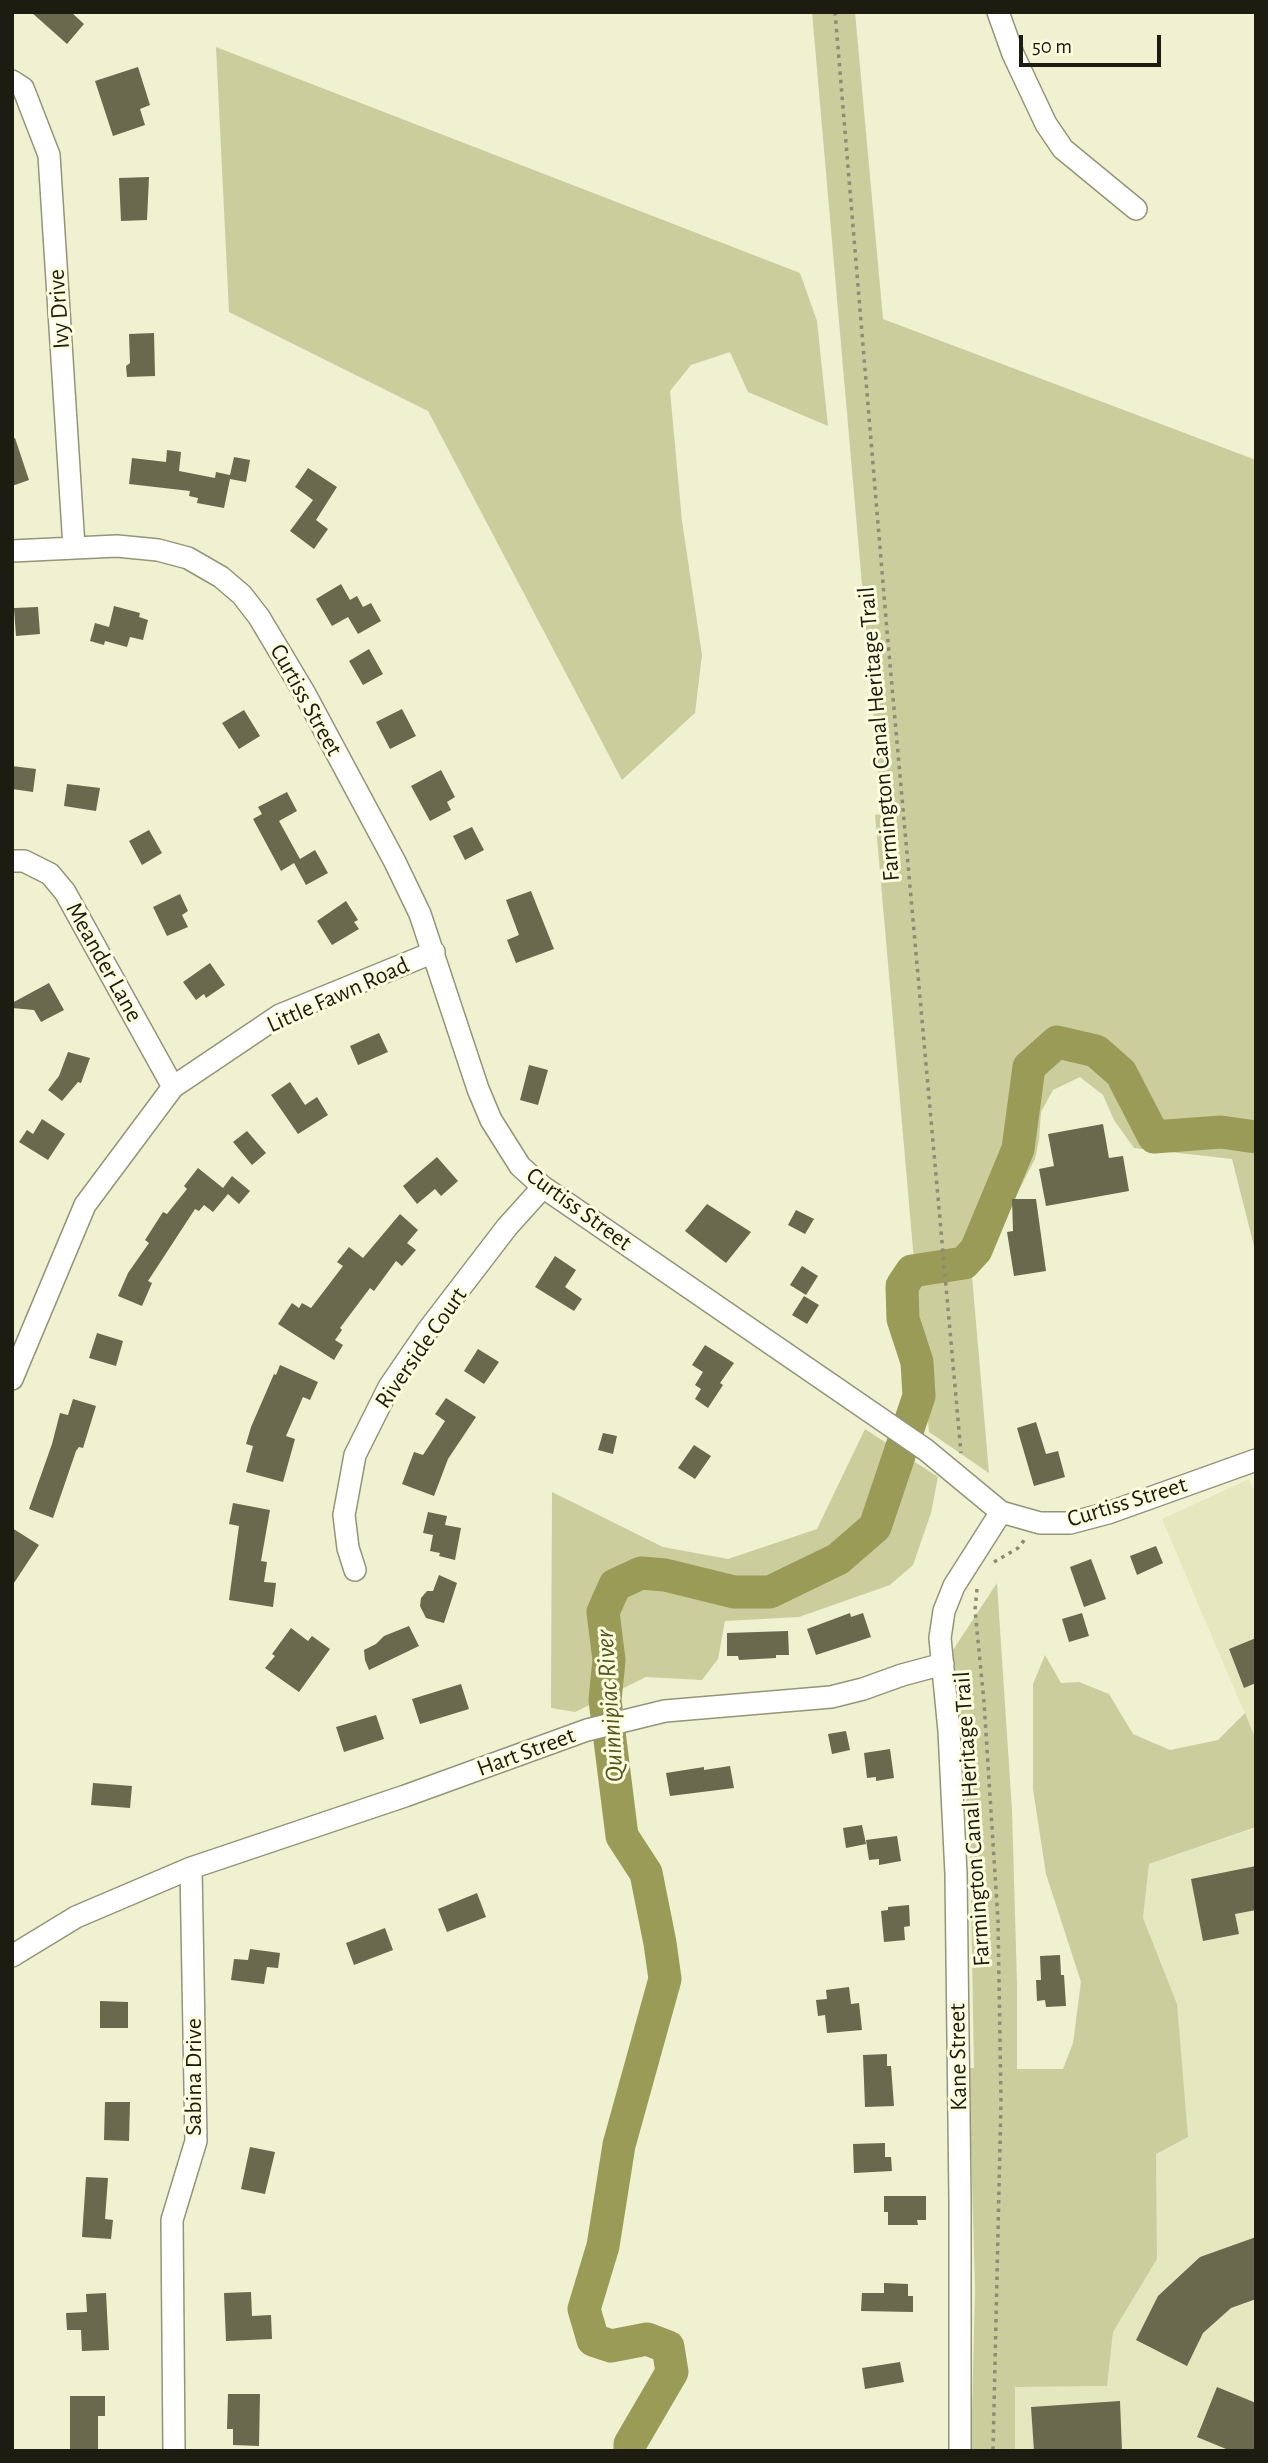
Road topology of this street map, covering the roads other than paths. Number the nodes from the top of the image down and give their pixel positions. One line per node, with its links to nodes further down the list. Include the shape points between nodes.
1 (998, 12): 3 (street, via 1046,124 1063,149)
2 (12, 81): 4 (street, Ivy Drive, via 23,88 49,155)
3 (1136, 209)
4 (74, 547): 5 (street, Curtiss Street); 7 (street, Curtiss Street, via 158,550 188,558 242,595 304,694 395,862)
5 (12, 551)
6 (12, 861): 8 (street, Meander Lane, via 24,861 50,874 65,892)
7 (434, 952): 8 (street, Little Fawn Road, via 280,1015); 9 (street, Curtiss Street, via 491,1120 520,1166)
8 (173, 1087): 10 (street, Little Fawn Road, via 85,1205)
9 (543, 1187): 12 (street, Curtiss Street, via 926,1450); 13 (street, Riverside Court, via 428,1330 389,1387 355,1455 344,1515)
10 (12, 1379)
11 (1256, 1460): 12 (street, Curtiss Street, via 1070,1523 1040,1523)
12 (1001, 1512): 14 (street, via 967,1563 944,1611)
13 (355, 1570)
14 (943, 1664): 15 (street, Hart Street, via 831,1697 714,1706 587,1730); 18 (street, Kane Street, via 956,1874)
15 (191, 1868): 16 (street, Hart Street, via 76,1917); 17 (street, Sabina Drive, via 196,2141 172,2220)
16 (12, 1956)
17 (174, 2451)
18 (960, 2451)

